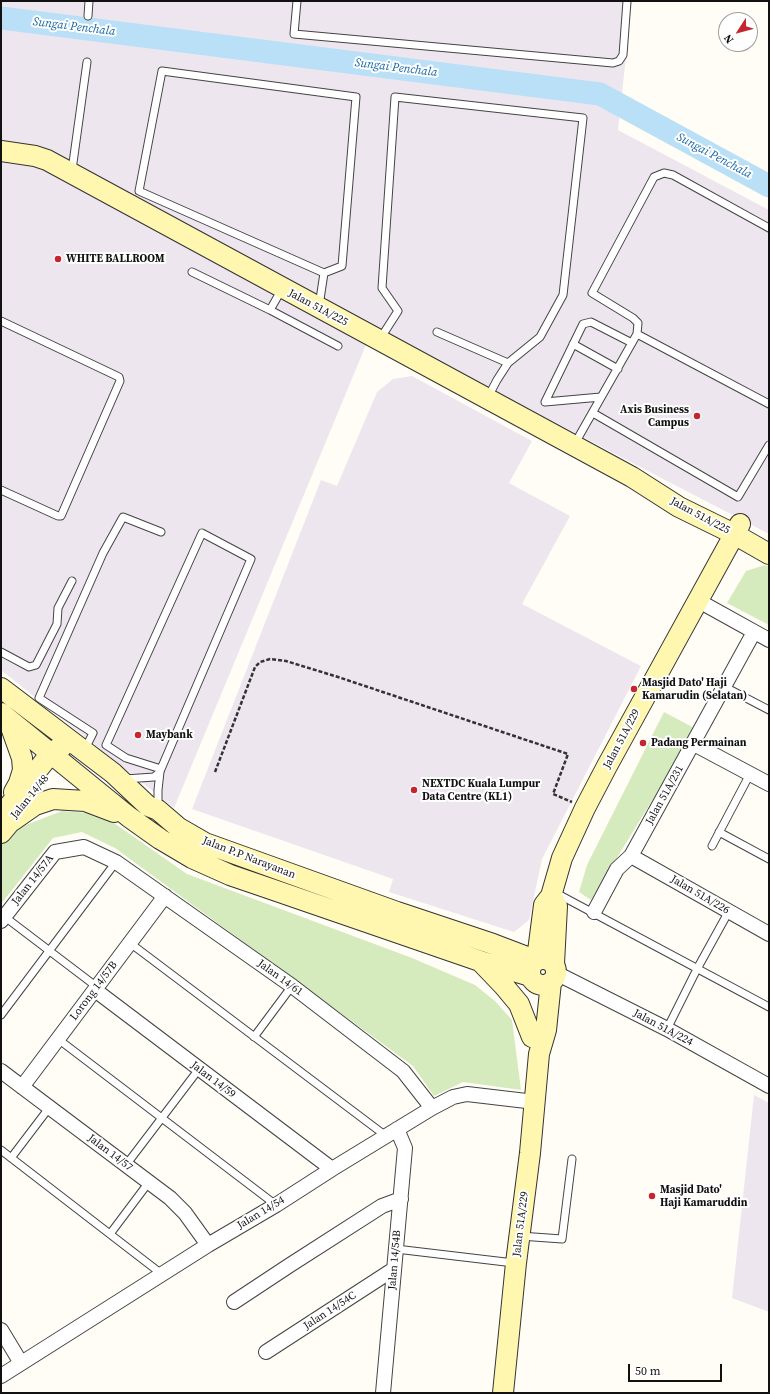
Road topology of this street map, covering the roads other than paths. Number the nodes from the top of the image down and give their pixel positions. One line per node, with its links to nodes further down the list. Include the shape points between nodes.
1 (89, 1): 4 (lane)
2 (297, 1): 3 (lane, via 294,34 613,63 620,61 623,55)
3 (627, 1)
4 (88, 16)
5 (87, 62): 7 (lane)
6 (1, 151): 7 (street, Jalan 51A/225, via 35,156)
7 (71, 174): 11 (street, Jalan 51A/225)
8 (769, 228): 16 (lane, via 673,175 664,173 654,177 592,293 633,318 638,323)
9 (192, 272): 13 (lane)
10 (324, 273): 10 (lane, via 139,191 162,71 356,97 342,266); 12 (lane)
11 (282, 288): 12 (street, Jalan 51A/225); 13 (lane)
12 (318, 308): 17 (street, Jalan 51A/225)
13 (270, 310): 20 (lane)
14 (1, 321): 30 (lane, via 119,377 120,381 60,516)
15 (437, 332): 21 (lane)
16 (637, 334): 18 (lane); 25 (lane)
17 (379, 341): 21 (lane, via 398,311 382,288 395,97 583,118 562,296 540,337); 24 (street, Jalan 51A/225)
18 (632, 343): 19 (lane, via 591,322 583,324); 22 (lane)
19 (573, 344): 22 (lane); 23 (lane, via 546,402)
20 (338, 346)
21 (508, 363): 24 (lane)
22 (618, 369): 23 (lane)
23 (602, 397): 26 (lane)
24 (487, 399): 28 (street, Jalan 51A/225)
25 (769, 404)
26 (593, 413): 27 (lane, via 738,497); 28 (lane)
27 (769, 445)
28 (574, 446): 29 (street, Jalan 51A/225)
29 (632, 477): 31 (street, Jalan 51A/225); 32 (street, Jalan 51A/225, via 683,496)
30 (1, 490)
31 (701, 518): 32 (street, Jalan 51A/225); 35 (street, via 710,530)
32 (737, 529): 34 (street, Jalan 51A/225); 35 (street, Jalan 51A/229)
33 (161, 532): 47 (lane, via 123,517 103,553 39,698 93,733)
34 (768, 548): 35 (street, via 732,555)
35 (716, 566): 37 (street, Jalan 51A/229)
36 (72, 581): 40 (lane, via 58,608 56,624 36,664 29,667)
37 (697, 600): 38 (street); 62 (street, Jalan 51A/229, via 585,808 562,858)
38 (754, 632): 39 (street); 41 (street, Jalan 51A/231)
39 (769, 640)
40 (1, 652)
41 (725, 687): 44 (lane); 46 (street, Jalan 51A/231)
42 (1, 688): 43 (street, Jalan P.P Narayanan)
43 (26, 707): 47 (street, Jalan P.P Narayanan); 48 (street, via 56,736)
44 (769, 710)
45 (5, 716): 48 (street, Jalan P.P Narayanan); 55 (street, via 22,758 23,770)
46 (694, 744): 50 (street); 58 (street, Jalan 51A/231)
47 (84, 751): 51 (street, Jalan P.P Narayanan)
48 (58, 754): 53 (street, via 73,752 125,794); 54 (street, Jalan P.P Narayanan); 55 (street, Jalan 14/48)
49 (160, 771): 49 (lane, via 126,758 106,745 202,533 251,558); 51 (lane, via 154,777); 53 (lane)
50 (750, 774): 52 (street); 56 (lane)
51 (121, 780): 53 (street, Jalan P.P Narayanan)
52 (769, 784)
53 (153, 808): 68 (street, Jalan P.P Narayanan, via 179,828 205,842)
54 (129, 817): 55 (street, via 85,801 53,799); 70 (street, Jalan P.P Narayanan, via 192,858 230,875)
55 (4, 821)
56 (719, 832): 57 (lane); 59 (lane)
57 (712, 846)
58 (631, 856): 63 (street, Jalan 51A/226); 64 (street, Jalan 51A/231, via 617,869)
59 (769, 859)
60 (116, 862): 61 (street, Jalan 14/61); 65 (street, Jalan 14/57A, via 84,847 55,852); 69 (lane)
61 (165, 896): 67 (street, Lorong 14/57B); 73 (street, Jalan 14/61)
62 (549, 898): 64 (lane); 68 (street, via 536,926 528,936 516,944); 72 (street, Jalan 51A/229, via 557,906)
63 (729, 911): 66 (street, Jalan 51A/226); 71 (lane)
64 (594, 912): 71 (lane)
65 (3, 919): 69 (lane)
66 (769, 934)
67 (130, 943): 74 (street, Lorong 14/57B); 78 (lane)
68 (493, 944): 72 (street, Jalan P.P Narayanan)
69 (50, 950): 74 (lane); 76 (lane)
70 (480, 961): 72 (street, Jalan P.P Narayanan); 80 (street, via 519,1004)
71 (697, 969): 75 (lane); 77 (lane)
72 (543, 971): 77 (street, Jalan 51A/224); 80 (street, Jalan 51A/229, via 546,1030)
73 (292, 986): 78 (lane); 87 (street, Jalan 14/61, via 403,1071)
74 (96, 988): 79 (street, Lorong 14/57B); 81 (street, Jalan 14/59)
75 (769, 1007)
76 (1, 1015)
77 (667, 1029): 83 (street, Jalan 51A/224)
78 (254, 1037): 89 (lane)
79 (58, 1039): 84 (street, Lorong 14/57B); 88 (lane)
80 (536, 1046): 85 (street, Jalan 51A/229)
81 (199, 1069): 88 (lane); 94 (street, Jalan 14/59)
82 (1, 1071): 84 (street, Jalan 14/57)
83 (769, 1086)
84 (22, 1087): 86 (street, Jalan 14/57)
85 (535, 1102): 87 (street, Jalan 14/54, via 467,1094 453,1097); 99 (street, Jalan 51A/229)
86 (49, 1108): 91 (lane); 93 (street, Jalan 14/57)
87 (432, 1108): 89 (street, Jalan 14/54)
88 (162, 1118): 93 (lane); 97 (lane)
89 (392, 1133): 94 (street, Jalan 14/54); 96 (street, Jalan 14/54B, via 405,1148)
90 (1, 1150): 91 (lane)
91 (11, 1158): 98 (lane)
92 (572, 1159): 99 (lane, via 562,1240)
93 (126, 1165): 95 (street, Jalan 14/57)
94 (332, 1169): 97 (street, Jalan 14/54)
95 (149, 1182): 98 (lane); 100 (street, Jalan 14/57, via 185,1214)
96 (401, 1198): 101 (street, Jalan 14/54B); 105 (street, via 382,1206)
97 (276, 1205): 100 (street, Jalan 14/54)
98 (110, 1234): 104 (lane)
99 (520, 1236): 102 (street, Jalan 51A/229)
100 (208, 1245): 104 (street, Jalan 14/54)
101 (396, 1249): 102 (lane); 103 (street, Jalan 14/54B)
102 (516, 1263): 111 (street, Jalan 51A/229)
103 (394, 1269): 107 (street, Jalan 14/54C); 110 (street, Jalan 14/54B)
104 (163, 1275): 108 (street, Jalan 14/54)
105 (234, 1302)
106 (1, 1330): 108 (street)
107 (266, 1352)
108 (21, 1363): 109 (street, Jalan 14/54)
109 (1, 1376)
110 (383, 1393)
111 (503, 1393)

